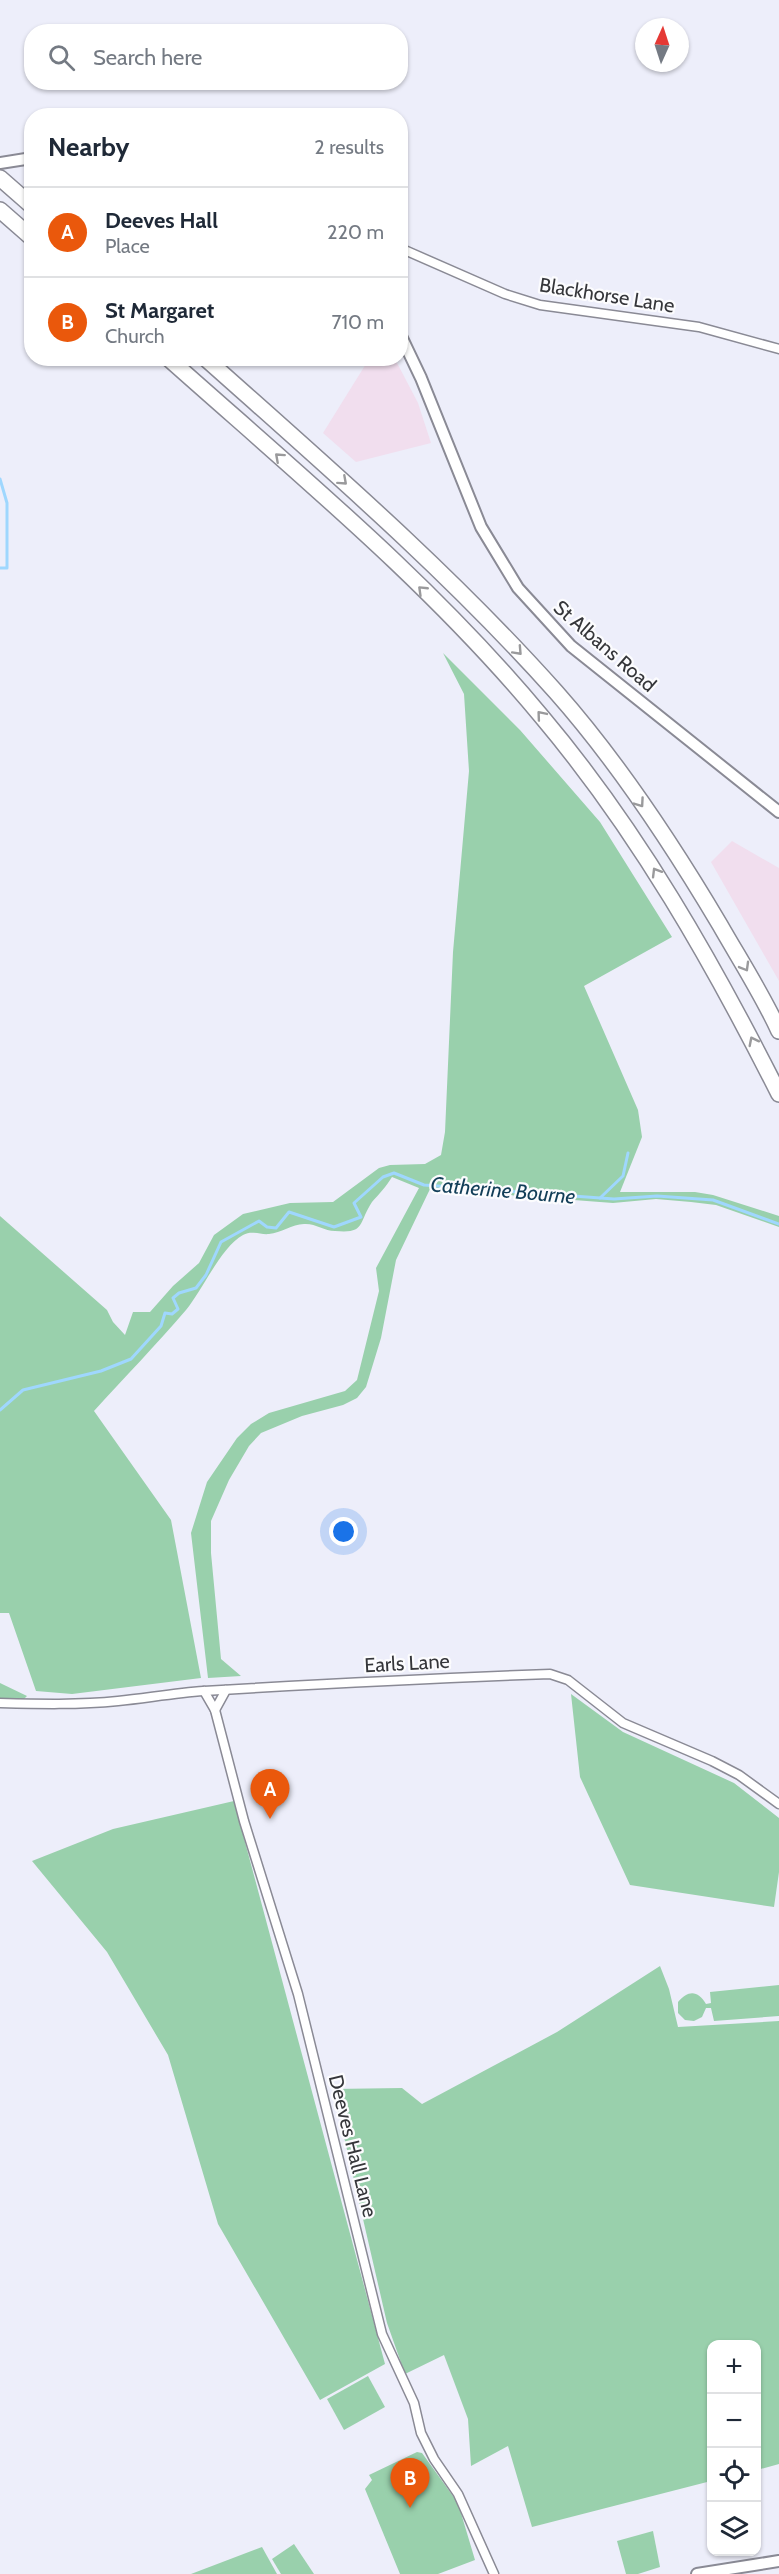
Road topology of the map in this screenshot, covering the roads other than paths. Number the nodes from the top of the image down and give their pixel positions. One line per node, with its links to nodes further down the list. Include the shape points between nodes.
1 (24, 159): 2 (main road)
2 (0, 163)
3 (0, 178): 4 (highway)
4 (24, 199)
5 (0, 210): 6 (highway)
6 (24, 231)
7 (408, 252): 8 (street, Blackhorse Lane, via 540,305 699,327)
8 (779, 349)
9 (408, 350): 12 (main road, St Albans Road, via 481,526 518,588 580,653)
10 (177, 366): 14 (highway, one-way to 10, via 654,867 543,717 464,630 342,513)
11 (214, 366): 13 (highway, one-way to 13, via 411,544 557,693 622,776 698,888)
12 (779, 812)
13 (779, 1031)
14 (779, 1094)
15 (226, 1690): 16 (street, Earls Lane); 18 (street); 19 (street, Earls Lane, via 550,1674 568,1680 623,1724 712,1761)
16 (204, 1691): 17 (street, Earls Lane, via 57,1705); 18 (street, Deeves Hall Lane)
17 (0, 1703)
18 (215, 1710): 21 (street, Deeves Hall Lane, via 298,1994 382,2334 414,2403 421,2433 458,2494)
19 (779, 1804)
20 (779, 2561): 22 (main road)
21 (494, 2574)
22 (697, 2574)

